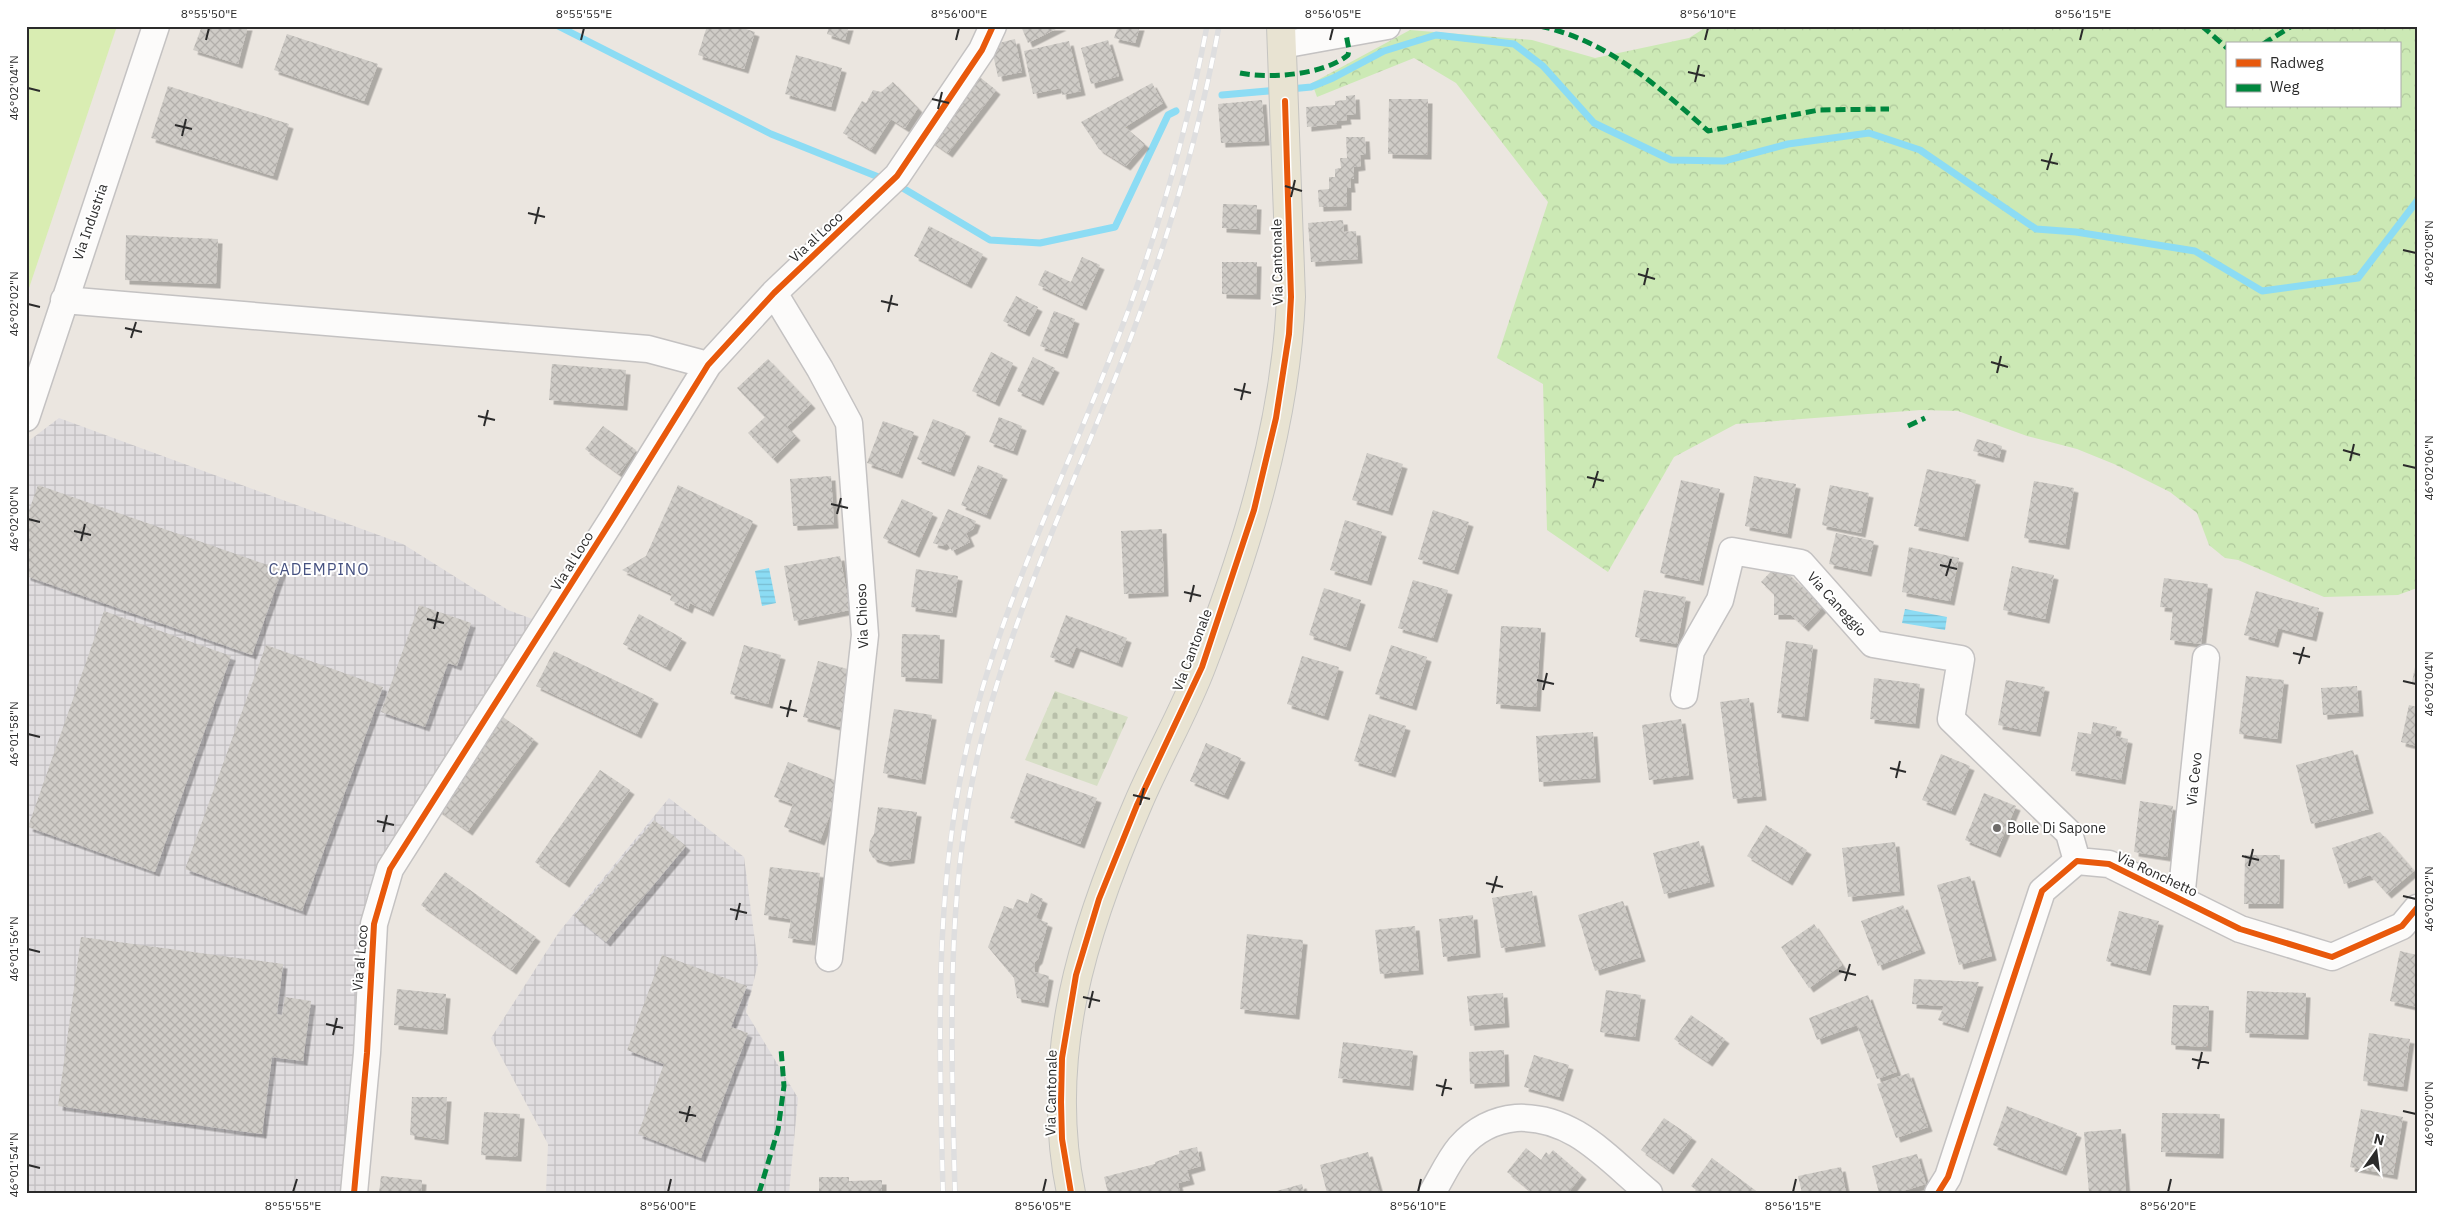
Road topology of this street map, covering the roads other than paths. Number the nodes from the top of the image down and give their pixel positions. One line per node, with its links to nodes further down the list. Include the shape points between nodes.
1 (156, 26): 6 (street, Via Industria)
2 (993, 26): 5 (street, Via al Loco, via 982,50 892,182)
3 (1387, 26): 4 (street)
4 (1282, 46): 16 (main road, Via Cantonale, via 1291,296 1289,334 1276,418 1254,510 1202,667 1133,814 1099,899 1076,975 1062,1058 1062,1138)
5 (774, 293): 7 (street, Via al Loco); 14 (street, Via Chioso, via 849,424 865,634)
6 (64, 300): 7 (street, via 648,349); 8 (street, Via Industria)
7 (708, 365): 15 (street, Via al Loco, via 390,869 374,924 367,1053)
8 (26, 418)
9 (2206, 658): 12 (street, Via Cevo)
10 (1684, 695): 11 (street, Via Caneggio, via 1691,651 1720,600 1732,551 1801,563 1873,644 1961,659 1950,720 2069,833)
11 (2077, 861): 12 (street, Via Ronchetto, via 2109,864); 19 (street, via 2042,891 1948,1177)
12 (2181, 899): 13 (street, Via Ronchetto, via 2240,929 2332,957 2402,926)
13 (2417, 908)
14 (829, 958)
15 (354, 1193)
16 (1070, 1193)
17 (1432, 1193): 18 (street, via 1458,1149 1469,1137 1489,1124 1530,1118 1547,1120 1579,1134)
18 (1649, 1193)
19 (1938, 1193)

